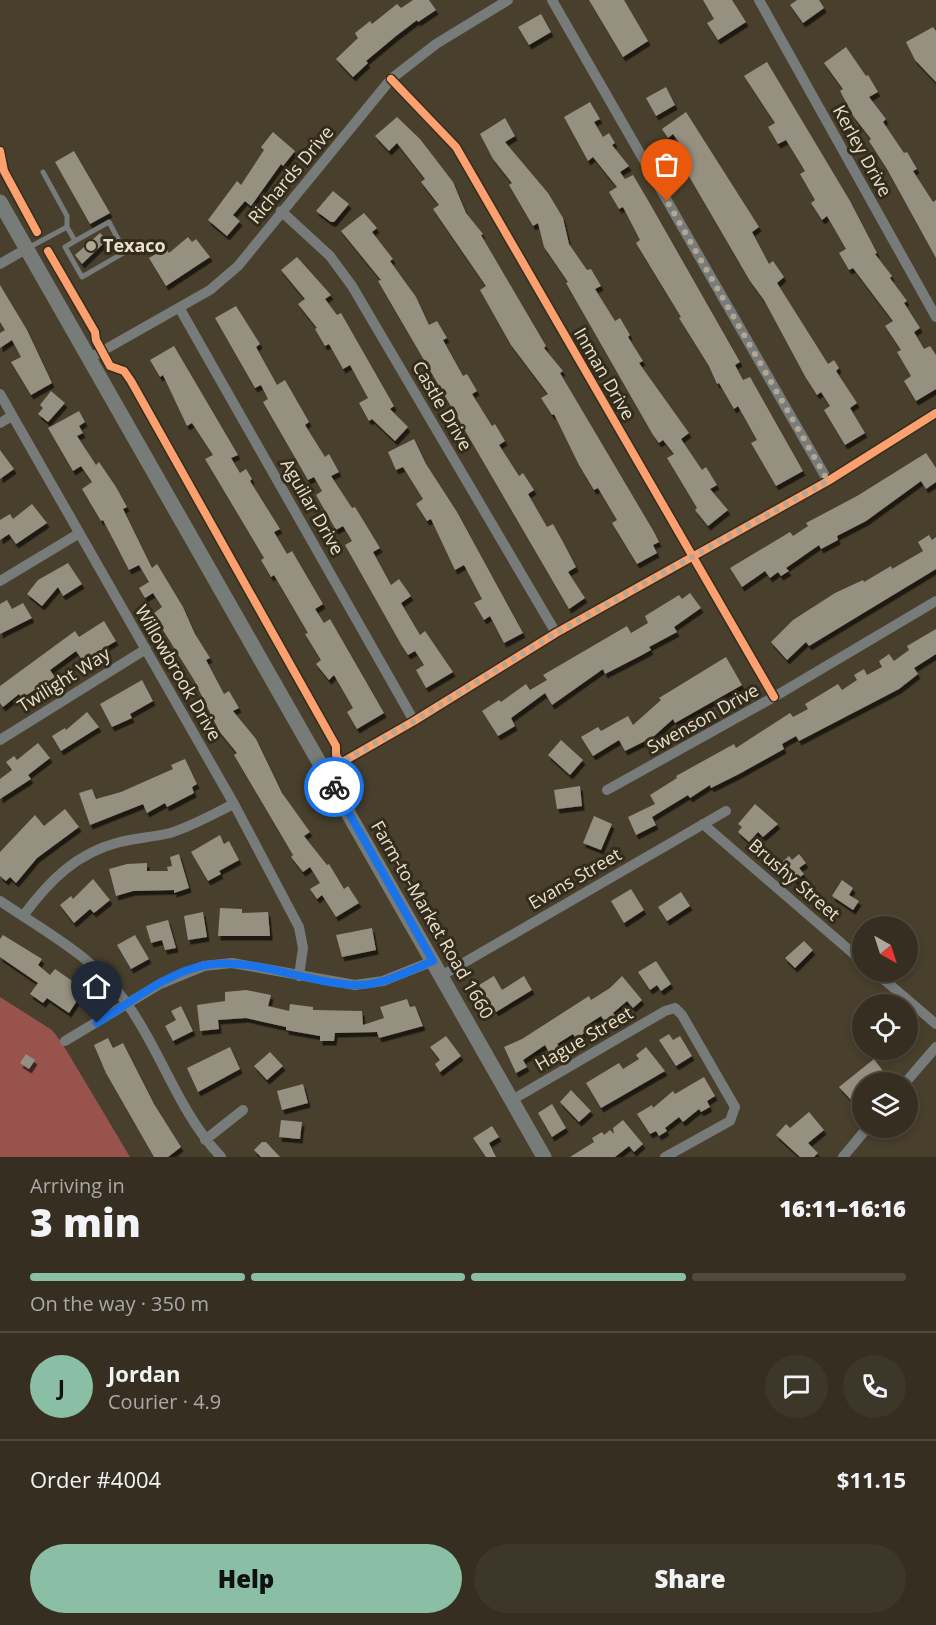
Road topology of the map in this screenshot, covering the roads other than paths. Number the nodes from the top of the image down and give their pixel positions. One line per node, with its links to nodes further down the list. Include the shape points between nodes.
1 (508, 0): 4 (street, Richards Drive, via 436,44)
2 (552, 0): 19 (street)
3 (759, 0): 13 (street, Kerley Drive)
4 (391, 80): 7 (street, Richards Drive); 21 (street, Inman Drive, via 456,147)
5 (44, 172): 8 (lane, via 67,216)
6 (0, 202): 10 (main road, Farm-to-Market Road 1660)
7 (281, 211): 12 (street, Richards Drive, via 238,266); 24 (street, Castle Drive, via 330,256 352,286)
8 (67, 227): 9 (lane); 10 (lane)
9 (75, 241): 9 (lane, via 109,222 125,252 82,277 64,247)
10 (26, 249): 11 (street); 14 (main road, Farm-to-Market Road 1660)
11 (0, 264)
12 (180, 309): 14 (street, Richards Drive); 27 (street, Aguilar Drive)
13 (936, 317)
14 (90, 358): 29 (main road, Farm-to-Market Road 1660)
15 (0, 394): 17 (street, Willowbrook Drive)
16 (936, 413): 19 (street)
17 (12, 416): 18 (street); 20 (street, Willowbrook Drive)
18 (0, 423)
19 (828, 481): 21 (street)
20 (78, 534): 22 (street); 25 (street, Willowbrook Drive)
21 (693, 558): 24 (street); 26 (street, Inman Drive)
22 (0, 581)
23 (936, 601): 26 (street, Swenson Drive)
24 (556, 633): 27 (street)
25 (146, 649): 28 (street, Twilight Way); 31 (street, Willowbrook Drive)
26 (774, 697): 30 (street, Swenson Drive)
27 (414, 721): 29 (street)
28 (0, 740)
29 (325, 772): 37 (main road, Farm-to-Market Road 1660)
30 (607, 790)
31 (234, 804): 35 (street, via 189,826 99,848 72,862 54,877); 38 (street, Willowbrook Drive, via 300,927 303,948)
32 (726, 811): 33 (street, Evans Street)
33 (703, 824): 36 (street, Brushy Street); 39 (street, Evans Street)
34 (0, 902): 35 (street)
35 (23, 916): 41 (street, via 67,944 99,971)
36 (852, 952)
37 (433, 961): 38 (street, via 383,981 355,985); 39 (main road, Farm-to-Market Road 1660)
38 (299, 976): 41 (street, via 232,963 204,966 160,984)
39 (441, 976): 46 (main road, Farm-to-Market Road 1660)
40 (887, 982): 42 (street)
41 (128, 1004): 43 (street); 49 (street, via 193,1124)
42 (936, 1024)
43 (65, 1041)
44 (936, 1047): 45 (street)
45 (914, 1072)
46 (512, 1100): 51 (main road, Farm-to-Market Road 1660); 52 (street, Hague Street, via 675,1008 735,1107 730,1121)
47 (243, 1110): 49 (street)
48 (859, 1138): 53 (street)
49 (206, 1140): 50 (street)
50 (221, 1157)
51 (544, 1157)
52 (665, 1157)
53 (843, 1157)

